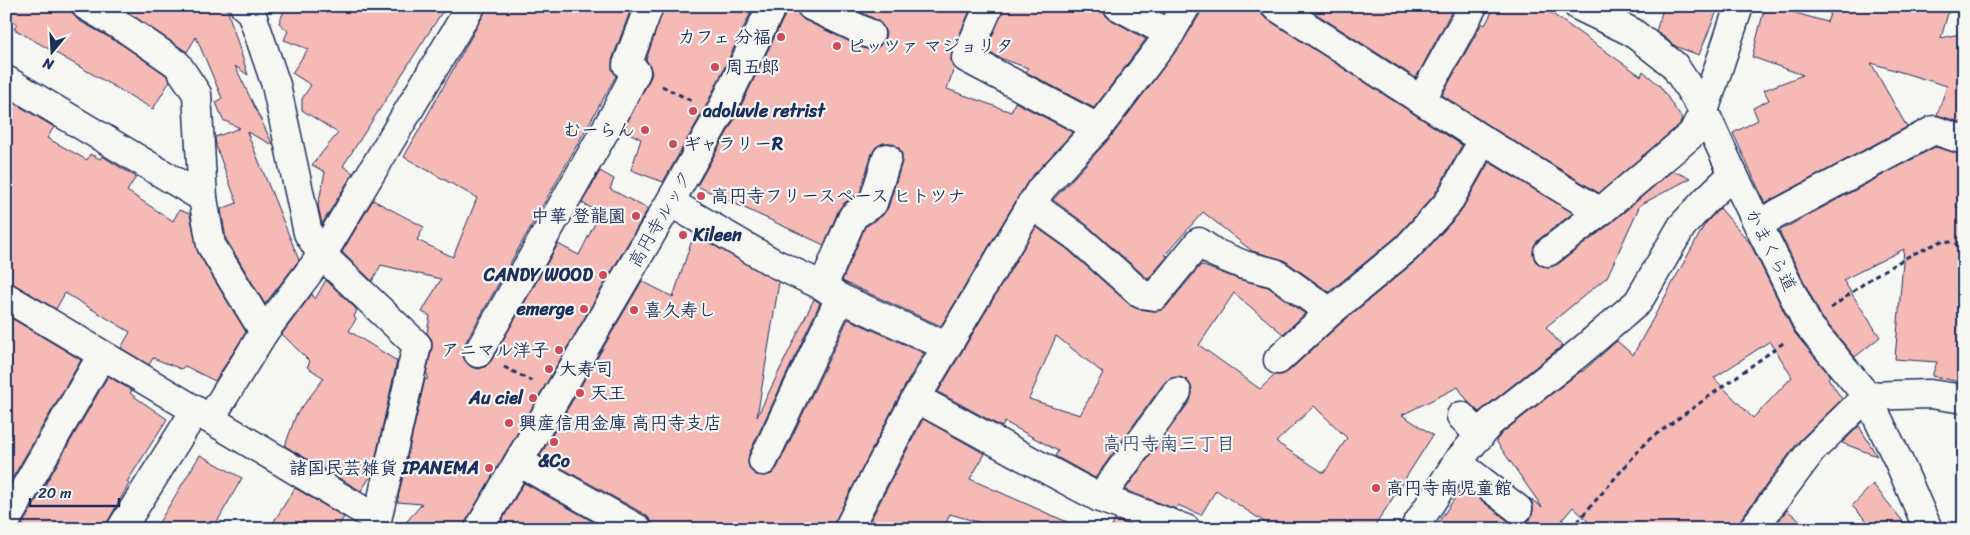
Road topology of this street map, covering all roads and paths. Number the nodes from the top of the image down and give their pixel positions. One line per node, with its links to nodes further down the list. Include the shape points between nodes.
1 (86, 6): 27 (street, via 177,64 197,94)
2 (244, 6): 34 (street, via 251,12 276,85 308,233)
3 (471, 6): 34 (street)
4 (649, 6): 17 (street, via 627,65)
5 (772, 6): 21 (street, 高円寺ルック)
6 (811, 6): 15 (street)
7 (989, 6): 22 (street, via 966,58)
8 (1118, 6): 16 (street)
9 (1186, 6): 16 (street)
10 (1275, 6): 14 (street)
11 (1473, 6): 19 (street)
12 (1578, 6): 20 (street, かまくら道, via 1632,32 1674,65)
13 (1739, 6): 20 (street)
14 (1303, 14): 19 (street)
15 (870, 34)
16 (1170, 34): 22 (street)
17 (636, 72): 21 (path); 41 (street)
18 (6, 80): 27 (street)
19 (1422, 99): 23 (street)
20 (1704, 111): 26 (street, かまくら道); 30 (street, via 1692,134)
21 (719, 116): 28 (street, 高円寺ルック)
22 (1098, 128): 29 (street)
23 (1483, 140): 30 (street); 37 (street, via 1448,203 1407,248)
24 (1964, 140): 31 (street, via 1934,130)
25 (887, 158): 35 (street, via 873,204 853,216)
26 (1733, 174): 31 (street, かまくら道); 50 (street, via 1682,226 1638,302 1492,422)
27 (203, 198): 39 (street, via 211,245)
28 (670, 202): 35 (street, via 774,263); 52 (street, 高円寺ルック)
29 (1031, 204): 37 (street, via 1076,237 1141,294 1155,296 1199,242 1244,265 1275,273); 40 (street)
30 (1600, 212): 33 (street)
31 (1758, 224): 38 (street, かまくら道)
32 (1964, 247): 38 (path, via 1944,240 1911,256 1874,276)
33 (1548, 252)
34 (322, 255): 39 (street); 57 (street, via 417,345)
35 (832, 292): 40 (street); 51 (street)
36 (6, 297): 42 (street)
37 (1330, 312): 43 (street)
38 (1808, 324): 45 (street, かまくら道); 64 (path, via 1647,441)
39 (264, 332): 48 (street)
40 (946, 346): 46 (street)
41 (478, 353)
42 (102, 355): 48 (street); 56 (street)
43 (1278, 360)
44 (1177, 392): 54 (street)
45 (1867, 396): 47 (street, via 1930,394); 65 (street, via 1812,450); 66 (street, かまくら道)
46 (916, 398): 54 (street); 61 (street)
47 (1964, 399)
48 (202, 415): 57 (street); 58 (street)
49 (1461, 416): 50 (street)
50 (1480, 436): 53 (street)
51 (763, 461)
52 (519, 462): 59 (street); 60 (street)
53 (1457, 462): 55 (street); 63 (street)
54 (1100, 498): 62 (street)
55 (1518, 509)
56 (6, 521)
57 (376, 524)
58 (121, 529)
59 (479, 529)
60 (638, 529)
61 (848, 529)
62 (1186, 529)
63 (1414, 529)
64 (1571, 529)
65 (1753, 529)
66 (1928, 529)

